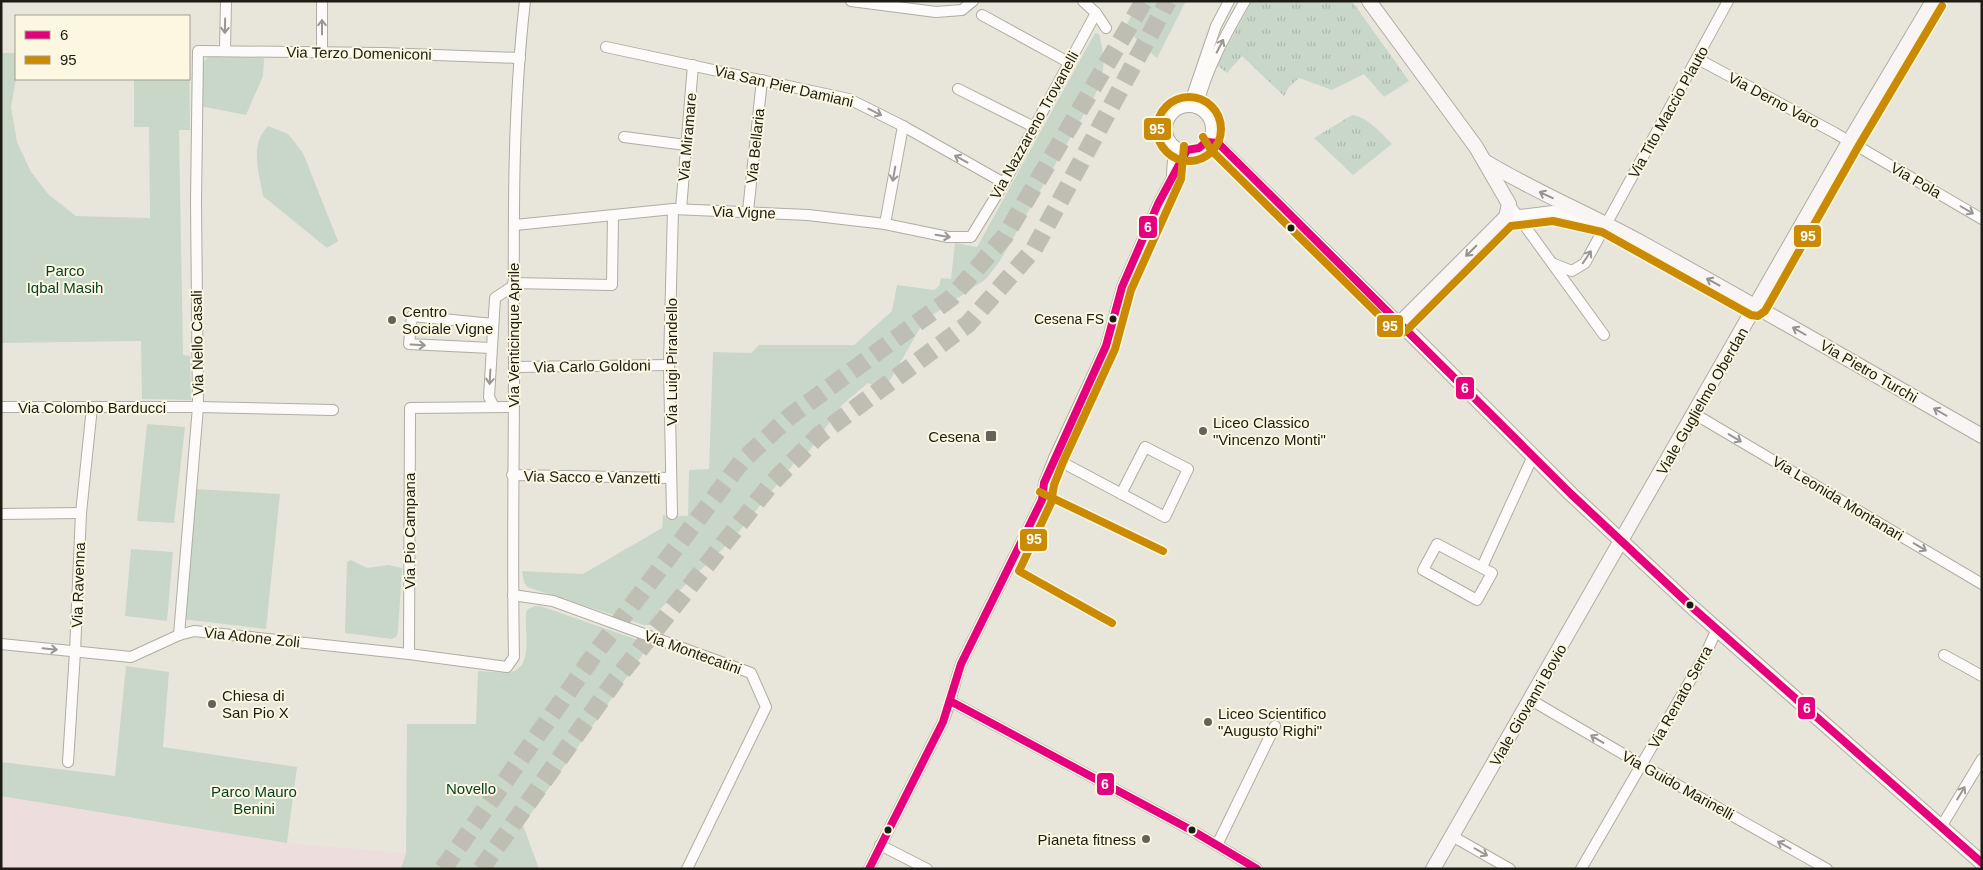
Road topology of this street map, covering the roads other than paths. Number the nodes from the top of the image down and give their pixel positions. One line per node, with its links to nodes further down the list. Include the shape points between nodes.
1 (226, 1): 16 (street, one-way to 16)
2 (322, 1): 18 (street, one-way to 2)
3 (525, 1): 19 (street, Via Venticinque Aprile)
4 (851, 1): 5 (street, via 936,12 962,10)
5 (973, 1)
6 (1083, 1): 12 (street)
7 (1229, 1): 25 (street, via 1216,26 1193,93)
8 (1245, 1): 25 (street, one-way to 8)
9 (1369, 1): 36 (main road)
10 (1728, 1): 20 (street, Via Tito Maccio Plauto)
11 (1933, 1): 31 (main road, Viale Guglielmo Oberdan)
12 (1096, 13): 14 (street); 21 (street, Via Nazzareno Trovanelli)
13 (982, 15): 21 (street)
14 (1106, 28)
15 (606, 47): 22 (street, Via San Pier Damiani)
16 (225, 50): 17 (street, Via Terzo Domeniconi); 18 (street, Via Terzo Domeniconi)
17 (198, 51): 57 (street, Via Nello Casali)
18 (322, 52): 19 (street, Via Terzo Domeniconi)
19 (520, 58): 46 (street, Via Venticinque Aprile)
20 (1698, 59): 31 (street, Via Derno Varo); 44 (street, Via Tito Maccio Plauto)
21 (1068, 62): 27 (street, Via Nazzareno Trovanelli)
22 (693, 65): 23 (street, Via San Pier Damiani); 33 (street, Via Miramare)
23 (762, 80): 26 (street, Via San Pier Damiani, one-way to 26, via 849,99); 40 (street, Via Bellaria)
24 (958, 89): 27 (street)
25 (1192, 107): 28 (street, via 1206,114); 34 (street, via 1175,112 1169,121 1169,136)
26 (903, 126): 38 (street, Via San Pier Damiani, one-way to 26); 45 (street, one-way to 45)
27 (1034, 127): 38 (street, Via Nazzareno Trovanelli)
28 (1211, 132): 30 (street); 32 (street)
29 (624, 137): 33 (street)
30 (1206, 142): 32 (street); 35 (street, via 1199,148)
31 (1849, 142): 43 (street, Via Pola, one-way to 43); 50 (main road, Viale Guglielmo Oberdan)
32 (1218, 143): 51 (street)
33 (686, 145): 39 (street, Via Miramare)
34 (1174, 145): 35 (street); 37 (street)
35 (1187, 150): 37 (street)
36 (1486, 161): 41 (main road); 44 (main road, Via Pietro Turchi, one-way to 36, via 1524,184)
37 (1171, 176): 66 (street, via 1122,287 1106,346)
38 (1004, 183): 47 (street, Via Nazzareno Trovanelli)
39 (677, 209): 40 (street, Via Vigne); 42 (street, Via Vigne); 55 (street, Via Luigi Pirandello)
40 (748, 211): 45 (street, Via Vigne)
41 (1511, 212): 44 (street, via 1553,212); 48 (street); 51 (main road, one-way to 51)
42 (612, 216): 46 (street, Via Vigne); 49 (street, via 612,286)
43 (1982, 219)
44 (1606, 223): 48 (street, Via Tito Maccio Plauto, one-way to 44, via 1572,271 1585,263); 50 (main road, Via Pietro Turchi, one-way to 44)
45 (885, 224): 47 (street, Via Vigne, one-way to 47, via 948,237)
46 (515, 225): 49 (street, Via Venticinque Aprile)
47 (971, 237)
48 (1554, 264): 53 (street)
49 (513, 284): 52 (street, via 495,298); 56 (street, Via Venticinque Aprile)
50 (1756, 306): 63 (main road, Viale Guglielmo Oberdan); 64 (main road, Via Pietro Turchi, one-way to 50)
51 (1400, 323): 65 (main road)
52 (493, 324): 54 (street); 54 (street, one-way to 54, via 412,316 409,344)
53 (1604, 335)
54 (491, 348): 60 (street, one-way to 60, via 489,397)
55 (669, 365): 56 (street, Via Carlo Goldoni); 68 (street, Via Luigi Pirandello)
56 (514, 367): 61 (street, Via Venticinque Aprile)
57 (198, 406): 59 (street, Via Colombo Barducci); 62 (street, Via Colombo Barducci); 78 (street, Via Nello Casali)
58 (1, 407): 59 (street, Via Colombo Barducci)
59 (92, 407): 70 (street, Via Ravenna)
60 (494, 407): 61 (street); 81 (street, Via Pio Campana, via 410,408)
61 (513, 407): 67 (street, Via Venticinque Aprile)
62 (333, 410)
63 (1694, 413): 73 (main road, Viale Guglielmo Oberdan); 75 (street, Via Leonida Montanari, one-way to 75)
64 (1982, 436)
65 (1533, 456): 73 (main road); 74 (street)
66 (1054, 458): 69 (street); 86 (street, via 1044,483 1042,500 961,664)
67 (512, 475): 68 (street, Via Sacco e Vanzetti); 76 (street, Via Venticinque Aprile)
68 (671, 478): 72 (street, Via Luigi Pirandello)
69 (1121, 494): 69 (street, via 1165,517 1188,469 1145,447)
70 (81, 513): 71 (street); 80 (street, Via Ravenna)
71 (1, 514)
72 (672, 514)
73 (1621, 541): 77 (main road); 85 (main road, Viale Giovanni Bovio)
74 (1482, 567): 74 (street, via 1437,544 1423,570 1478,600 1492,572)
75 (1982, 584)
76 (513, 595): 83 (street, Via Venticinque Aprile, via 514,657); 96 (street, Via Montecatini, via 553,601 751,673 766,706)
77 (1718, 629): 90 (street, Via Renato Serra); 91 (main road)
78 (179, 635): 80 (street, Via Adone Zoli, via 130,657); 81 (street, Via Adone Zoli, via 194,631)
79 (1, 644): 80 (street, Via Adone Zoli, one-way to 80)
80 (75, 652): 89 (street, Via Ravenna)
81 (409, 654): 83 (street, Via Adone Zoli)
82 (1944, 656): 84 (street)
83 (508, 668)
84 (1982, 676)
85 (1531, 700): 90 (street, Via Guido Marinelli, one-way to 85); 92 (main road, Viale Giovanni Bovio)
86 (952, 702): 93 (street); 94 (street)
87 (1276, 726): 93 (street)
88 (1982, 759): 91 (street, one-way to 88)
89 (68, 762)
90 (1642, 765): 102 (street, Via Renato Serra); 103 (street, Via Guido Marinelli, one-way to 90)
91 (1941, 827): 95 (main road)
92 (1452, 836): 100 (main road, Viale Giovanni Bovio); 101 (street, one-way to 101)
93 (1217, 845): 99 (street)
94 (880, 846): 97 (street); 98 (street)
95 (1982, 863)
96 (687, 869)
97 (869, 869)
98 (927, 869)
99 (1257, 869)
100 (1433, 869)
101 (1510, 869)
102 (1582, 869)
103 (1827, 869)

